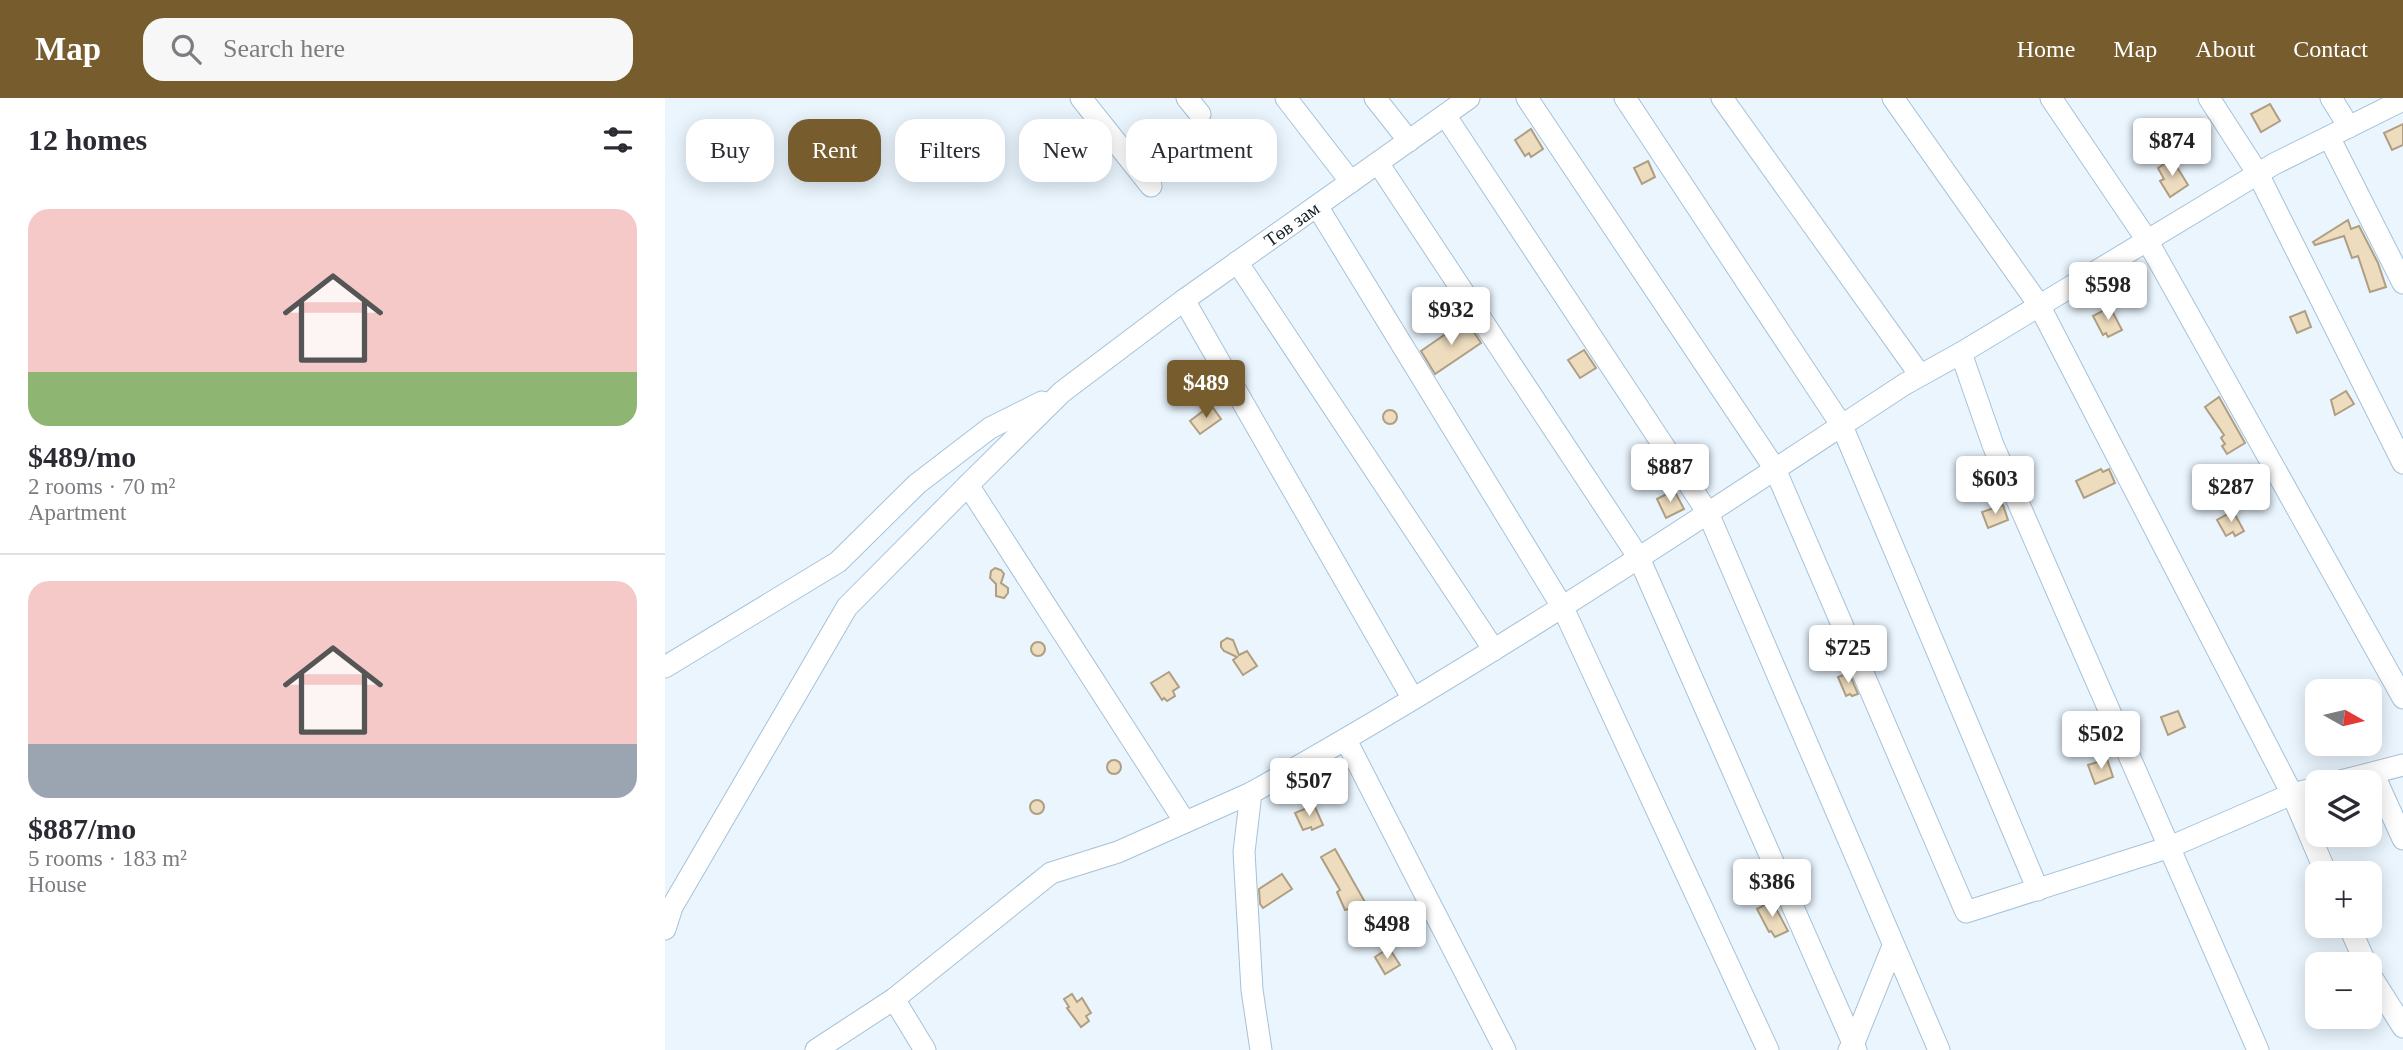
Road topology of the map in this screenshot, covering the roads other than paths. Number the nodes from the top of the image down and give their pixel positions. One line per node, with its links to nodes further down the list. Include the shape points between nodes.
1 (1081, 98): 20 (street)
2 (1286, 98): 19 (street)
3 (1375, 98): 16 (street)
4 (1469, 98): 13 (street, Төв зам)
5 (1527, 98): 32 (street)
6 (1625, 98): 30 (street)
7 (1722, 98): 28 (street)
8 (1892, 98): 26 (street)
9 (2051, 98): 22 (street)
10 (2209, 98): 18 (street)
11 (2331, 98): 14 (street)
12 (2403, 100): 14 (street)
13 (1445, 115): 16 (street, Төв зам); 34 (street)
14 (2349, 127): 15 (street)
15 (2329, 137): 18 (street); 24 (street)
16 (1409, 141): 17 (street, Төв зам)
17 (1377, 163): 19 (street, Төв зам); 35 (street)
18 (2257, 174): 22 (street); 31 (street)
19 (1351, 182): 21 (street, Төв зам)
20 (1151, 186)
21 (1317, 206): 23 (street, Төв зам); 36 (street)
22 (2147, 240): 26 (street); 39 (street)
23 (1237, 262): 25 (street, Төв зам); 37 (street)
24 (2403, 283)
25 (1184, 300): 29 (street, Төв зам); 40 (street)
26 (2039, 304): 27 (street); 47 (street)
27 (1961, 353): 28 (street); 50 (street, via 1993,445)
28 (1920, 375): 30 (street)
29 (1062, 392): 33 (street); 38 (street, via 990,428 917,484 838,562)
30 (1842, 426): 32 (street); 52 (street)
31 (2403, 463)
32 (1775, 470): 34 (street); 52 (street, via 1966,912)
33 (968, 485): 48 (street); 53 (street, via 847,607 672,907)
34 (1708, 513): 35 (street); 54 (street)
35 (1639, 558): 36 (street); 58 (street)
36 (1563, 608): 37 (street); 63 (street)
37 (1494, 650): 40 (street)
38 (665, 667)
39 (2403, 698)
40 (1413, 699): 41 (street)
41 (1346, 740): 45 (street); 62 (street)
42 (2403, 765): 43 (street)
43 (2382, 771)
44 (2305, 791): 47 (street)
45 (1251, 793): 48 (street); 61 (street, via 1244,852 1252,989)
46 (2382, 793): 49 (street)
47 (2292, 794): 50 (street); 51 (street)
48 (1185, 822): 56 (street, via 1118,852 1051,873)
49 (2403, 839)
50 (2170, 847): 52 (street); 65 (street)
51 (2321, 861)
52 (2038, 890)
53 (665, 929)
54 (1893, 946): 58 (street); 64 (street)
55 (2382, 994): 57 (street)
56 (894, 999): 59 (street); 60 (street)
57 (2403, 1027)
58 (1852, 1048)
59 (821, 1049)
60 (925, 1050)
61 (1261, 1050)
62 (1504, 1050)
63 (1768, 1050)
64 (1939, 1050)
65 (2258, 1050)

